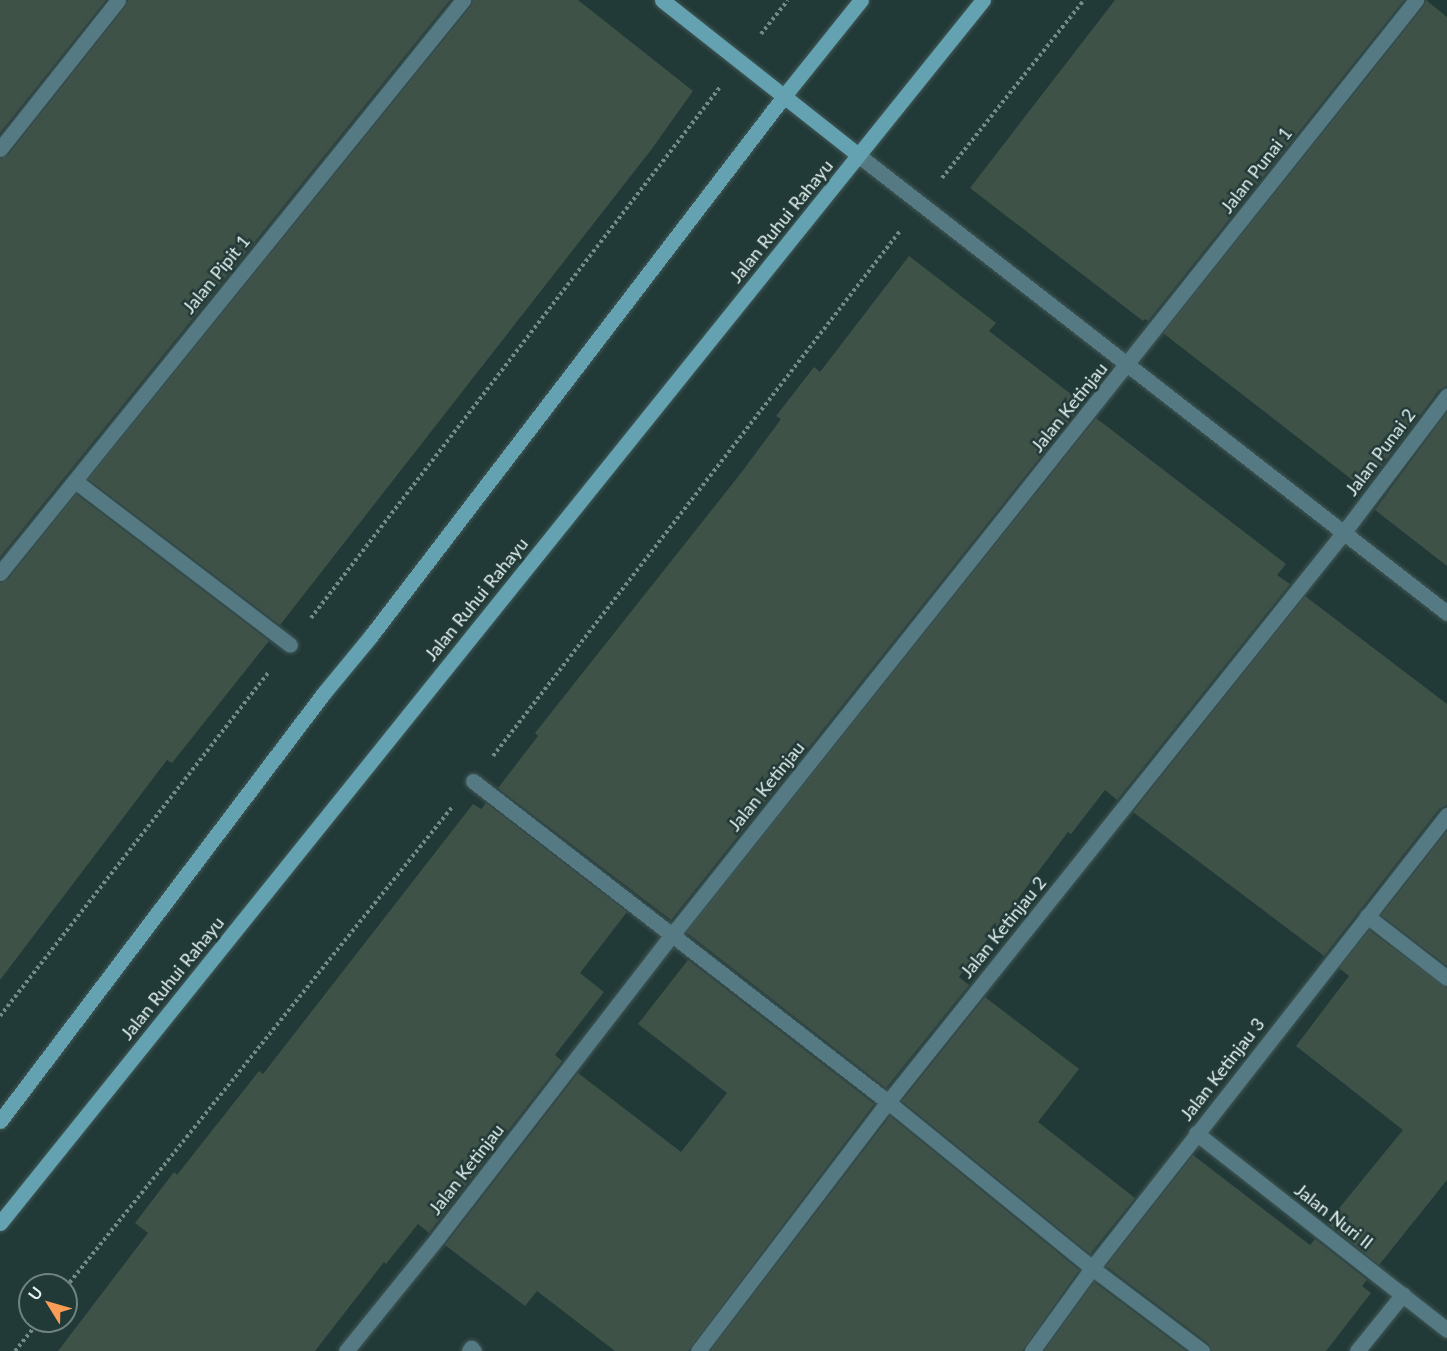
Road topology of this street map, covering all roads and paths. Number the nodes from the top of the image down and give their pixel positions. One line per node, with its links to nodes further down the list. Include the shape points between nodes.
1 (118, 0): 11 (street)
2 (463, 0): 16 (street, Jalan Pipit 1)
3 (662, 0): 9 (main road, Jalan Ketinjau)
4 (788, 0): 9 (path)
5 (861, 0): 10 (main road)
6 (982, 0): 12 (main road, Jalan Ruhui Rahayu)
7 (1084, 0): 13 (path)
8 (1416, 0): 14 (street, Jalan Punai 1)
9 (740, 62): 10 (main road, Jalan Ketinjau); 20 (path)
10 (784, 96): 12 (main road, Jalan Ketinjau); 28 (main road)
11 (0, 149)
12 (858, 155): 13 (street, Jalan Ketinjau); 30 (main road, Jalan Ruhui Rahayu)
13 (921, 204): 14 (street, Jalan Ketinjau); 21 (path)
14 (1128, 364): 17 (street, Jalan Ketinjau); 24 (street, Jalan Ketinjau)
15 (1447, 396): 17 (street, Jalan Punai 2)
16 (75, 481): 18 (street, Jalan Pipit 1); 20 (street)
17 (1344, 532): 19 (street, Jalan Ketinjau); 27 (street, Jalan Ketinjau 2)
18 (0, 573)
19 (1447, 613)
20 (290, 645): 26 (path)
21 (473, 781): 24 (street); 32 (path)
22 (1447, 815): 23 (street, Jalan Ketinjau 3)
23 (1367, 916): 25 (street); 29 (street, Jalan Ketinjau 3)
24 (672, 936): 27 (street); 37 (street, Jalan Ketinjau)
25 (1447, 978)
26 (0, 1016)
27 (888, 1102): 31 (street); 40 (street, Jalan Ketinjau 2)
28 (0, 1120)
29 (1196, 1133): 31 (street, Jalan Ketinjau 3); 33 (street, Jalan Nuri II)
30 (0, 1223)
31 (1092, 1268): 41 (street, Jalan Ketinjau 3); 42 (street)
32 (77, 1273)
33 (1403, 1294): 34 (street, Jalan Nuri II); 43 (street)
34 (1447, 1330)
35 (29, 1333): 36 (path)
36 (15, 1351)
37 (346, 1351)
38 (469, 1351): 39 (street)
39 (474, 1351)
40 (698, 1351)
41 (1032, 1351)
42 (1202, 1351)
43 (1357, 1351)

